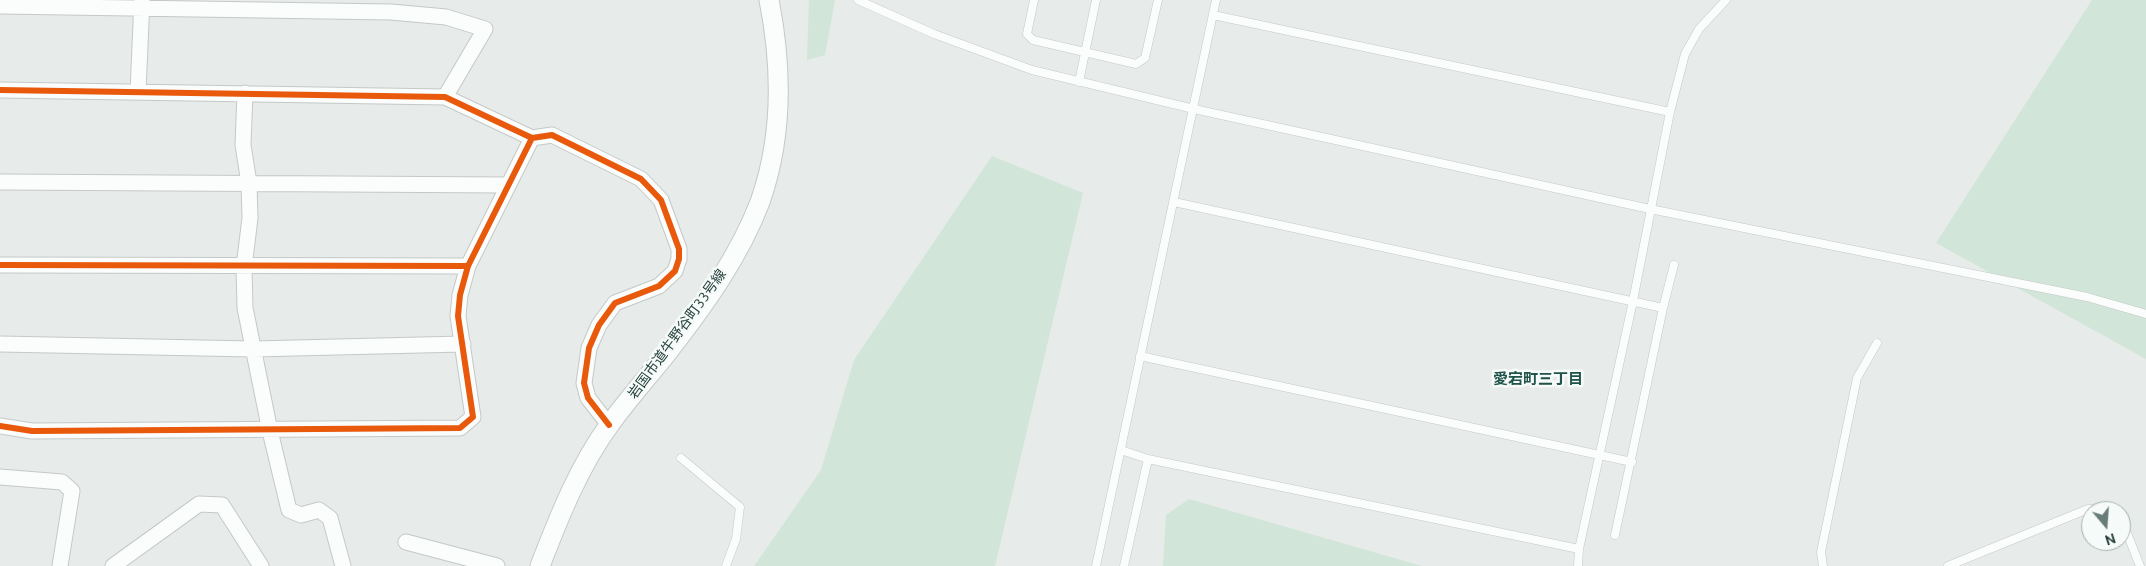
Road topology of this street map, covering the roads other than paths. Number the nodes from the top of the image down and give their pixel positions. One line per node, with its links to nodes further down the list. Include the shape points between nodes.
1 (769, 0): 37 (street, 岩国市道牛野谷町33号線, via 780,88 776,127 760,201 746,234 720,279 668,352)
2 (858, 0): 12 (lane, via 934,34 1032,70)
3 (1034, 0): 11 (lane, via 1027,34 1033,40)
4 (1096, 0): 11 (lane)
5 (1158, 0): 11 (lane, via 1146,58 1136,64)
6 (1216, 0): 10 (lane)
7 (1726, 0): 18 (lane, via 1699,29 1686,54)
8 (142, 3): 9 (street); 14 (street); 16 (street, via 391,12 446,17 485,29)
9 (0, 6)
10 (1213, 15): 17 (lane); 18 (lane)
11 (1086, 52): 12 (lane)
12 (1079, 82): 17 (lane)
13 (0, 90): 14 (street)
14 (138, 92): 15 (street)
15 (246, 93): 16 (street); 21 (street, via 244,145)
16 (445, 97): 19 (street)
17 (1194, 109): 23 (lane); 24 (lane)
18 (1670, 112): 24 (lane)
19 (532, 138): 22 (street); 37 (street, via 552,135 641,179 661,200 679,249 675,271 667,280 615,303 599,325 589,348 584,383 588,398)
20 (0, 182): 21 (street)
21 (249, 183): 22 (street); 28 (street, via 250,218)
22 (508, 185): 27 (street)
23 (1174, 202): 29 (lane); 36 (lane)
24 (1650, 210): 29 (lane); 31 (lane, via 2087,297)
25 (0, 265): 28 (street)
26 (1674, 265): 30 (lane)
27 (468, 266): 28 (street); 34 (street, via 458,316)
28 (244, 267): 35 (street, via 245,308)
29 (1632, 301): 30 (lane); 41 (lane)
30 (1663, 308): 44 (lane)
31 (2146, 314)
32 (1877, 343): 61 (lane, via 1858,378 1821,552)
33 (0, 344): 35 (street)
34 (463, 344): 35 (street); 39 (street, via 473,417 460,428)
35 (253, 348): 39 (street)
36 (1140, 356): 40 (lane); 41 (lane)
37 (609, 425): 56 (street, 岩国市道牛野谷町33号線, via 560,515)
38 (0, 426): 39 (street, via 32,431)
39 (270, 431): 54 (street, via 289,510 300,515 319,510 330,518)
40 (1121, 450): 43 (lane); 58 (lane)
41 (1599, 456): 44 (lane); 50 (lane)
42 (681, 458): 57 (lane, via 740,507 736,539)
43 (1148, 459): 50 (lane); 59 (lane)
44 (1632, 462): 47 (lane)
45 (0, 477): 52 (street, via 62,482 72,491)
46 (2081, 512): 62 (lane)
47 (1615, 535)
48 (406, 542): 55 (street)
49 (2131, 543): 63 (lane)
50 (1579, 549): 60 (lane)
51 (259, 565): 53 (street, via 222,505 199,504)
52 (60, 566)
53 (113, 566)
54 (343, 566)
55 (497, 566)
56 (540, 566)
57 (726, 566)
58 (1096, 566)
59 (1124, 566)
60 (1578, 566)
61 (1823, 566)
62 (1948, 566)
63 (2140, 566)

